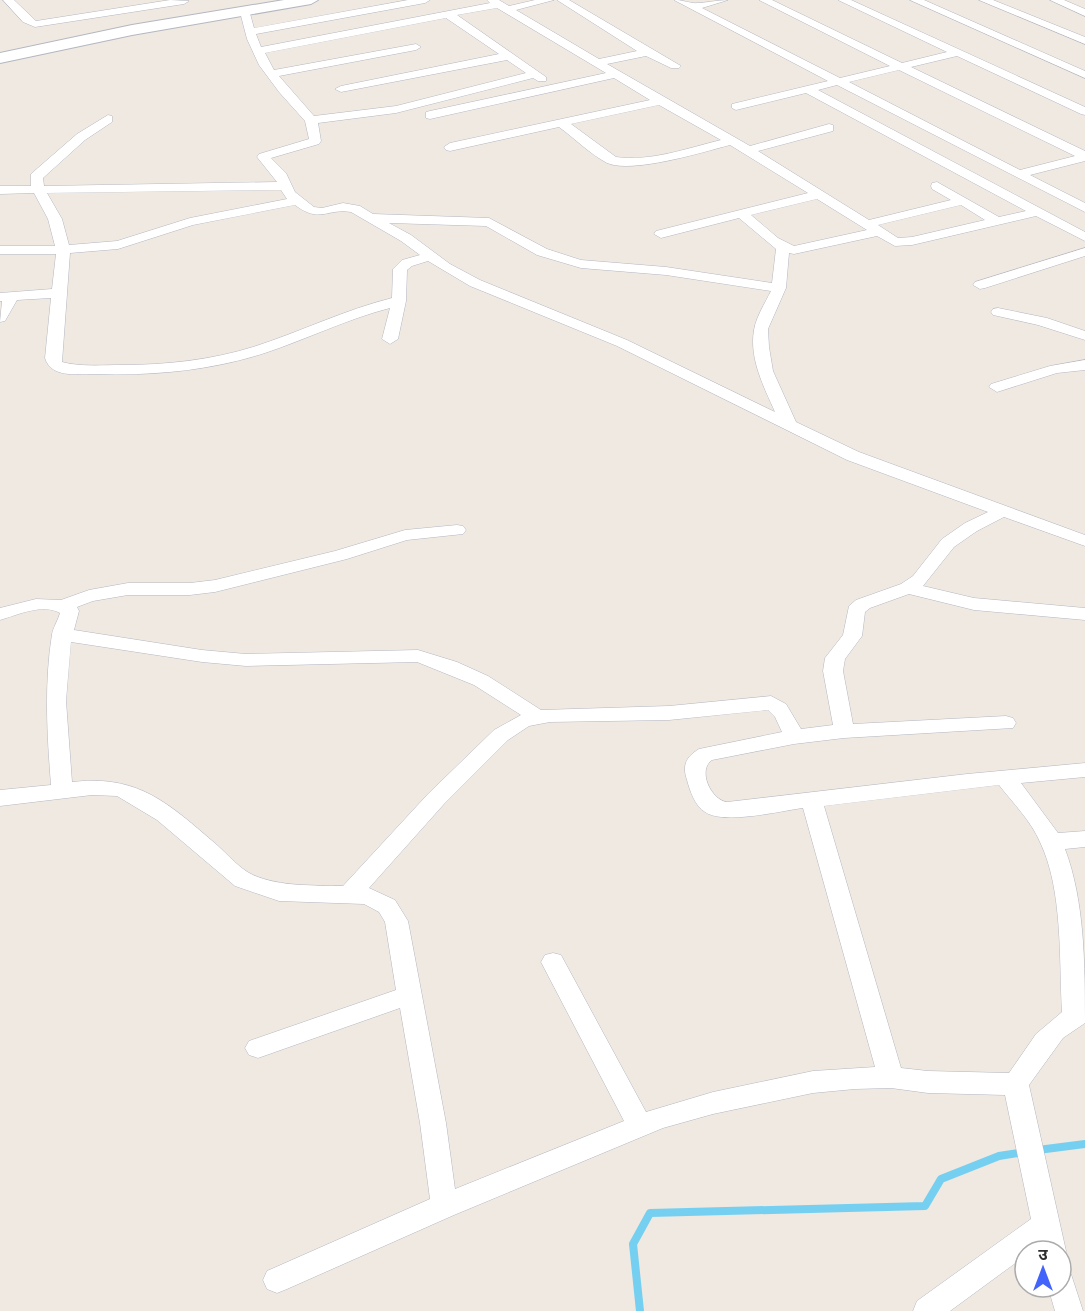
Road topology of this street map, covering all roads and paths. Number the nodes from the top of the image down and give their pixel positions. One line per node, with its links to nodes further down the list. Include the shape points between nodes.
1 (8, 0): 19 (street, via 31,23)
2 (103, 0): 19 (street)
3 (311, 0): 23 (street)
4 (382, 0): 23 (street)
5 (424, 0): 23 (street)
6 (473, 0): 25 (street)
7 (549, 0): 17 (street)
8 (562, 0): 29 (street)
9 (679, 0): 18 (street)
10 (723, 0): 18 (street)
11 (764, 0): 34 (street)
12 (843, 0): 30 (street)
13 (915, 0): 39 (street)
14 (984, 0): 26 (street)
15 (1055, 0): 20 (street)
16 (187, 1): 19 (street); 22 (street)
17 (500, 4): 21 (street); 33 (street)
18 (692, 7): 41 (street)
19 (115, 12): 24 (street)
20 (1085, 13)
21 (448, 14): 27 (street); 31 (street)
22 (201, 20): 23 (street); 24 (street)
23 (247, 23): 28 (street)
24 (132, 30): 32 (street)
25 (281, 37)
26 (1085, 41)
27 (416, 47): 28 (street); 31 (street); 40 (street); 40 (street)
28 (258, 51): 36 (street)
29 (648, 52): 33 (street); 35 (street)
30 (957, 52): 34 (street); 46 (street)
31 (508, 56): 37 (street)
32 (0, 58)
33 (597, 63): 38 (street)
34 (900, 65): 41 (street); 56 (street)
35 (675, 66)
36 (272, 74): 40 (street); 50 (street)
37 (535, 74): 42 (street); 48 (street)
38 (616, 74): 42 (street); 44 (street)
39 (1085, 75)
40 (332, 77): 48 (street)
41 (836, 81): 43 (street); 57 (street)
42 (555, 87): 47 (street)
43 (808, 89): 45 (street); 66 (street)
44 (660, 101): 51 (street); 53 (street)
45 (736, 106)
46 (1085, 111)
47 (430, 115)
48 (357, 116): 50 (street)
49 (108, 119): 60 (street, via 81,136 36,177)
50 (311, 120): 58 (street, via 315,141 263,157)
51 (560, 123): 53 (street, via 619,162 641,161); 54 (street)
52 (829, 128): 55 (street)
53 (733, 141): 55 (street)
54 (450, 147)
55 (748, 150): 62 (street)
56 (1085, 156): 57 (street)
57 (1019, 174): 65 (street)
58 (285, 186): 60 (street); 63 (street)
59 (937, 186): 64 (street)
60 (38, 188): 61 (street); 75 (street, via 55,219)
61 (0, 190)
62 (819, 194): 67 (street); 70 (street)
63 (296, 201): 68 (street, via 316,212 350,207); 75 (street, via 190,222 118,245)
64 (963, 201): 69 (street); 70 (street)
65 (1085, 208)
66 (1037, 212): 69 (street); 72 (street)
67 (744, 215): 71 (street); 73 (street)
68 (370, 218): 77 (street); 79 (street, via 489,222 542,252 581,264 666,271)
69 (995, 220): 70 (street, via 905,243 895,242)
70 (873, 228): 73 (street, via 805,249)
71 (661, 234)
72 (1085, 237)
73 (783, 248): 79 (street)
74 (0, 250): 75 (street)
75 (63, 250): 80 (street)
76 (1085, 252): 78 (street)
77 (430, 256): 82 (street, via 402,265); 89 (street, via 475,283 622,343)
78 (980, 285)
79 (779, 288): 89 (street, via 761,329 761,347 765,371)
80 (59, 293): 81 (street); 82 (street, via 53,358 61,368 73,369 176,366 239,356)
81 (6, 297): 84 (street)
82 (399, 302): 86 (street)
83 (998, 312): 85 (street)
84 (0, 318)
85 (1085, 336)
86 (390, 339)
87 (1085, 365): 88 (street, via 1055,369)
88 (997, 387)
89 (789, 424): 90 (street, via 853,456)
90 (1001, 512): 92 (street); 93 (street, via 948,543 920,580)
91 (457, 530): 94 (street, via 405,535 215,586 128,589)
92 (1085, 542)
93 (908, 588): 96 (street, via 974,604); 100 (street, via 856,610 852,636 835,658 833,671)
94 (65, 605): 95 (street, via 52,603); 97 (street, via 70,611)
95 (0, 614)
96 (1085, 614)
97 (61, 634): 98 (street, via 246,660 418,656 483,679); 104 (street, via 57,733)
98 (537, 717): 101 (street, via 669,713 771,702 782,712); 109 (street, via 512,726 501,735 436,799)
99 (1006, 723): 100 (street)
100 (844, 731): 101 (street)
101 (794, 737): 106 (street, via 705,754 694,769 706,801 714,808)
102 (1085, 770): 103 (street)
103 (1005, 778): 106 (street); 108 (street)
104 (62, 792): 105 (street); 109 (street, via 118,789 142,798 243,880 258,887 326,896)
105 (0, 798)
106 (812, 801): 114 (street)
107 (1085, 839): 108 (street)
108 (1051, 842): 112 (street, via 1066,903)
109 (350, 894): 111 (street, via 368,896 387,906 396,921)
110 (553, 962): 116 (street)
111 (409, 995): 113 (street); 117 (street)
112 (1079, 1013): 115 (street, via 1054,1032)
113 (258, 1048)
114 (891, 1077): 115 (street); 116 (street, via 813,1082 713,1103)
115 (1016, 1084): 118 (street)
116 (640, 1126): 117 (street)
117 (444, 1206): 119 (street)
118 (1049, 1238): 120 (street)
119 (278, 1280)
120 (927, 1311)

